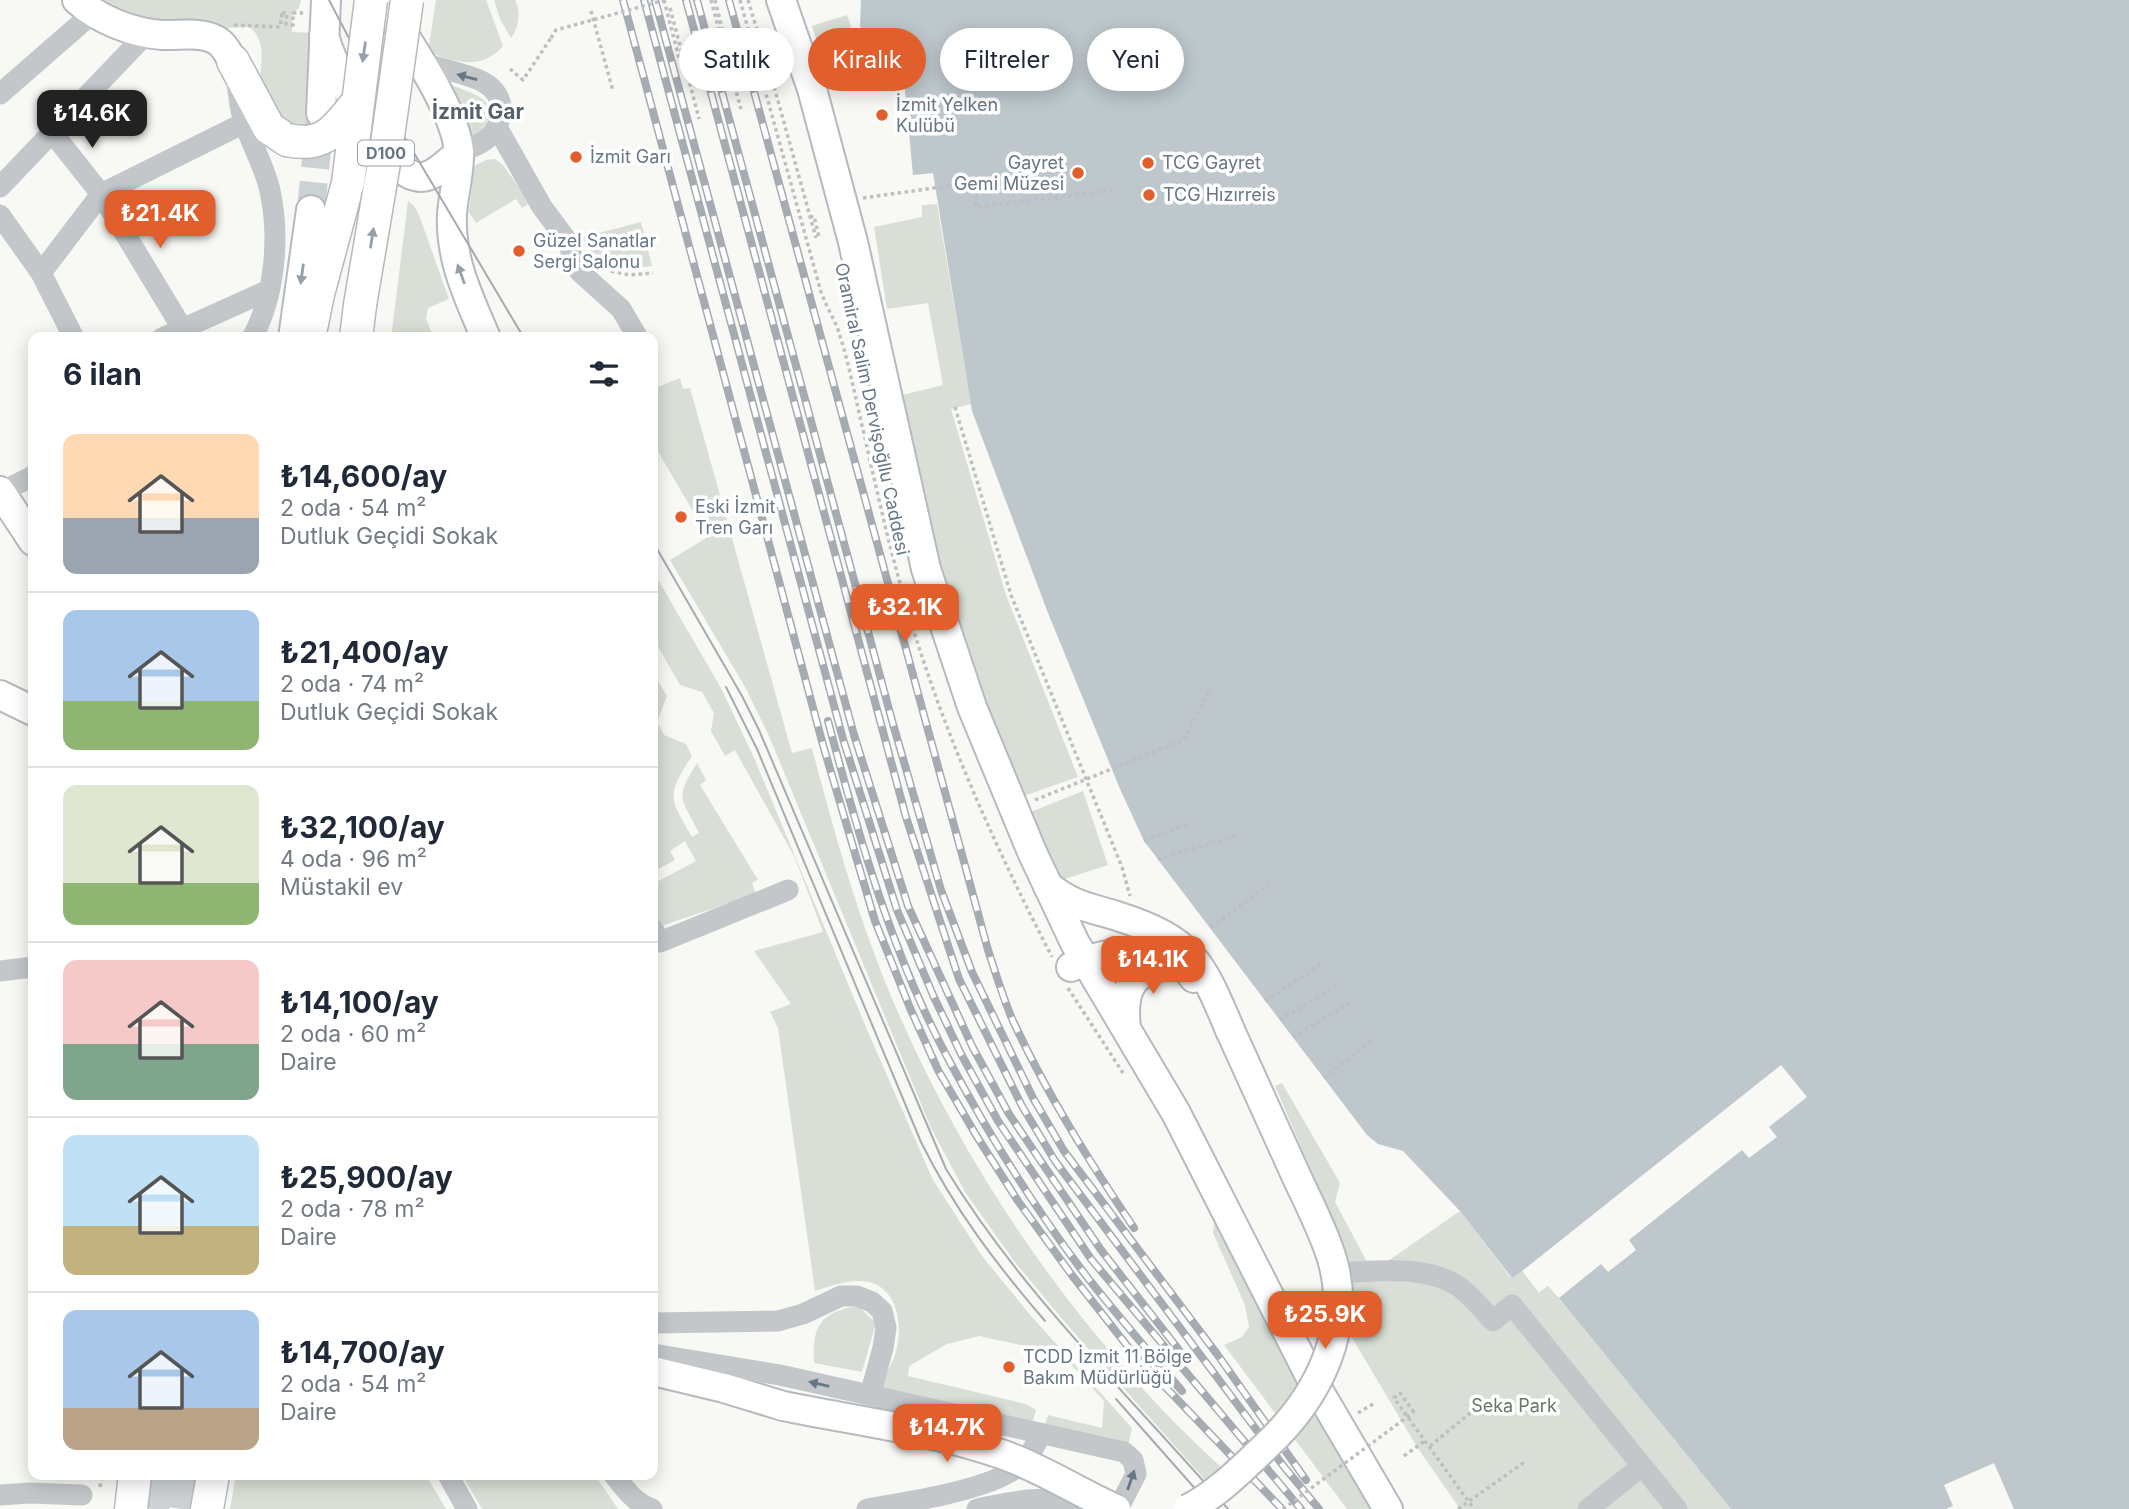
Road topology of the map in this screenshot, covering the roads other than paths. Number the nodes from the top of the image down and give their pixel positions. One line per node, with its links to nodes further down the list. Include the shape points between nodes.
1 (326, 0): 9 (main road)
2 (371, 0): 13 (highway, D100, one-way to 13, bridge)
3 (382, 0): 11 (main road)
4 (407, 0): 25 (highway, D100, one-way to 4, bridge, via 386,151)
5 (762, 0): 45 (main road, Oramiral Salim Dervişoğllu Caddesi, via 794,94 842,267 920,614 968,747 1016,856)
6 (781, 0): 41 (main road, Oramiral Salim Dervişoğllu Caddesi, via 812,89 853,242 926,569 972,707)
7 (85, 6): 8 (main road); 12 (street)
8 (147, 33): 10 (main road, via 207,36 222,45); 17 (street)
9 (324, 36): 14 (main road); 18 (main road, via 340,77 405,173 425,177)
10 (233, 61): 13 (highway, bridge, via 262,117 287,140 306,143 328,135); 15 (street)
11 (419, 62): 16 (street, one-way to 11, via 502,105 490,86); 18 (main road, via 451,121)
12 (1, 92)
13 (356, 104): 25 (highway, D100, bridge)
14 (321, 113)
15 (244, 122): 20 (street); 24 (street, via 272,206 274,238)
16 (497, 127): 18 (street, via 485,140); 35 (street, via 542,207 569,243 580,272 621,309)
17 (51, 131): 19 (street); 20 (street)
18 (459, 153): 34 (main road, one-way to 18, via 453,247)
19 (0, 187)
20 (102, 194): 23 (street); 26 (street)
21 (311, 210): 30 (main road, one-way to 30)
22 (0, 215): 23 (street)
23 (41, 273): 27 (street)
24 (268, 290): 26 (street); 29 (street)
25 (337, 299): 31 (highway); 32 (highway, D100); 33 (highway, D100)
26 (182, 328): 28 (street)
27 (71, 332)
28 (174, 332)
29 (253, 332)
30 (294, 332)
31 (313, 332)
32 (328, 332)
33 (354, 332)
34 (484, 332)
35 (634, 332)
36 (28, 479): 37 (street)
37 (0, 492): 38 (main road)
38 (28, 534)
39 (0, 695): 40 (main road)
40 (28, 709)
41 (1048, 886): 43 (main road, via 1072,903); 45 (main road, Oramiral Salim Dervişoğllu Caddesi)
42 (788, 890): 44 (street, via 660,942)
43 (1132, 914): 45 (main road, via 1103,929); 50 (main road, via 1186,950 1204,972)
44 (658, 938)
45 (1073, 955): 46 (main road, via 1145,952); 49 (main road); 51 (main road, Oramiral Salim Dervişoğllu Caddesi, via 1093,1008)
46 (1179, 963): 49 (main road, via 1146,970 1133,981 1124,1007); 50 (main road)
47 (28, 968): 48 (street)
48 (0, 971)
49 (1126, 1028): 51 (main road, via 1187,1133)
50 (1230, 1030): 77 (main road, bridge, via 1325,1241 1337,1286 1336,1327 1320,1377 1296,1415 1259,1452)
51 (1226, 1213): 78 (main road, via 1310,1376)
52 (1350, 1272): 60 (street, via 1411,1272 1446,1280 1470,1296 1493,1321 1512,1305)
53 (658, 1323): 57 (street, via 778,1321 841,1296 856,1296 882,1311 886,1328)
54 (658, 1355): 57 (street, one-way to 54)
55 (658, 1372): 58 (main road)
56 (658, 1388): 58 (main road)
57 (870, 1395): 59 (street)
58 (783, 1406): 76 (main road, bridge, via 992,1451)
59 (1040, 1434): 74 (street, via 1027,1457 1004,1476); 76 (street, one-way to 59, via 1136,1474 1133,1460 1124,1452)
60 (1642, 1466): 79 (street); 80 (street)
61 (134, 1480): 69 (highway)
62 (211, 1480): 70 (highway)
63 (451, 1480): 71 (street)
64 (616, 1480): 72 (street)
65 (617, 1480): 73 (street, via 630,1496)
66 (82, 1493): 67 (street)
67 (0, 1495)
68 (1072, 1508): 75 (street, via 1032,1499)
69 (131, 1509)
70 (207, 1509)
71 (467, 1509)
72 (632, 1509)
73 (652, 1509)
74 (866, 1509)
75 (977, 1509)
76 (1117, 1509)
77 (1188, 1509)
78 (1388, 1509)
79 (1588, 1509)
80 (1677, 1509)

